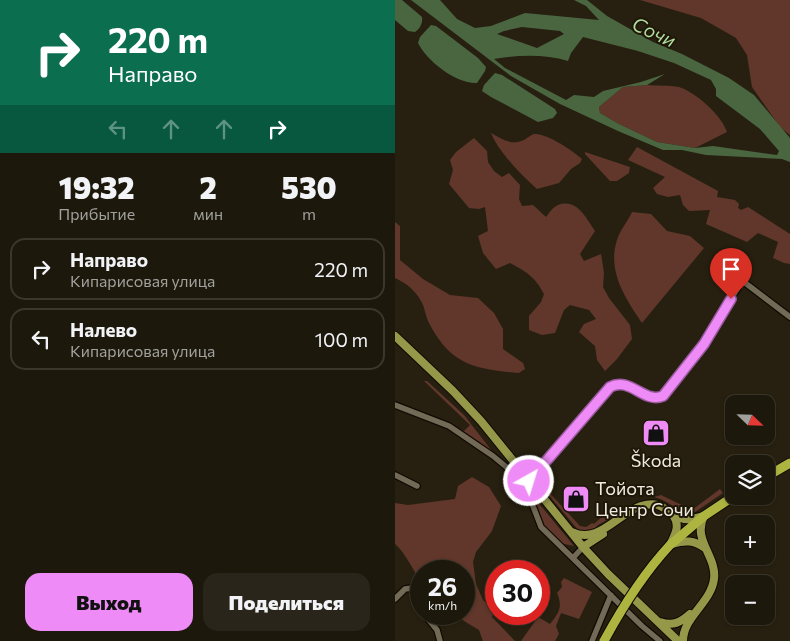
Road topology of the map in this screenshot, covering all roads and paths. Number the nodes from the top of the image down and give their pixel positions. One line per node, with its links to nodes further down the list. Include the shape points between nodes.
1 (790, 317): 8 (street, via 744,282 740,284 704,344 663,396 651,398 618,384 610,387)
2 (395, 336): 8 (main road, via 481,421)
3 (395, 405): 5 (street, via 449,426)
4 (790, 463): 6 (highway)
5 (511, 471)
6 (775, 472)
7 (395, 476): 9 (street)
8 (529, 481): 14 (main road)
9 (417, 486)
10 (528, 493): 19 (street, via 541,527)
11 (725, 502): 13 (highway)
12 (673, 514): 13 (main road, via 684,519); 15 (main road, via 663,507 641,507); 16 (main road, via 677,530)
13 (704, 516): 16 (highway); 18 (main road, via 700,530)
14 (569, 530): 15 (main road, via 581,536); 17 (main road)
15 (597, 535): 17 (main road); 20 (main road, via 593,550)
16 (670, 545): 18 (main road, via 690,541); 30 (highway, bridge, via 631,593)
17 (583, 547): 19 (street); 20 (main road)
18 (705, 548): 25 (main road, via 713,563 715,578 709,594)
19 (573, 558): 22 (street)
20 (595, 561): 24 (main road)
21 (410, 588): 23 (street)
22 (611, 595): 29 (street); 31 (street)
23 (395, 599)
24 (657, 621): 25 (main road); 27 (main road)
25 (685, 623): 27 (main road); 32 (main road)
26 (433, 625): 28 (street)
27 (675, 638)
28 (440, 641)
29 (592, 641)
30 (604, 641)
31 (660, 641)
32 (683, 641)

